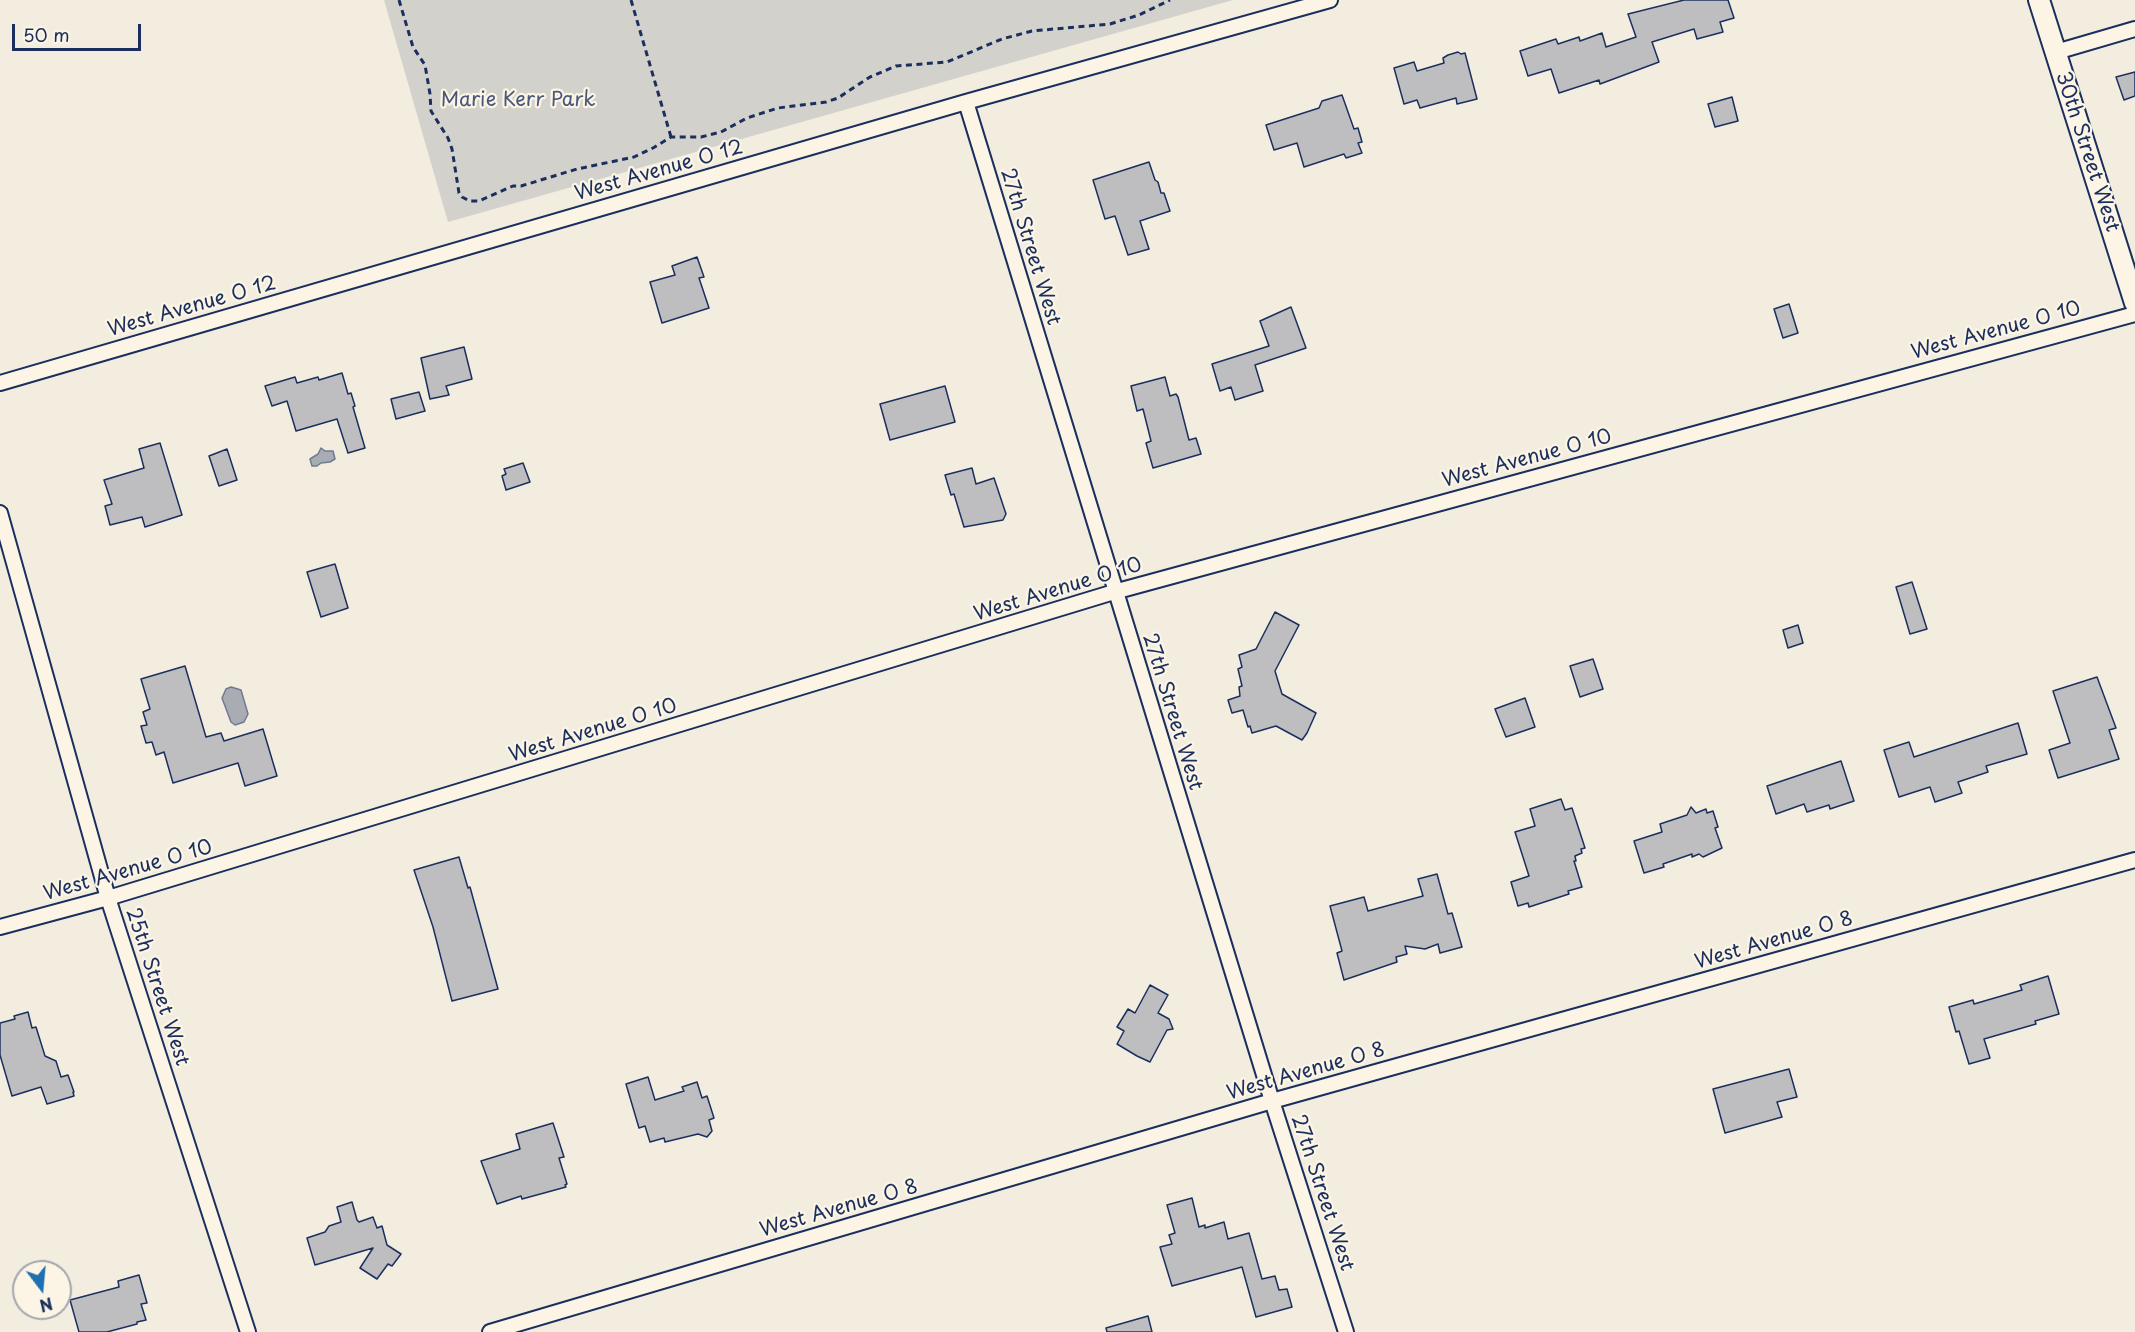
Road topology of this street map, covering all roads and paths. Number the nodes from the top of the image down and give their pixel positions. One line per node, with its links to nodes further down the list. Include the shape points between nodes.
1 (399, 0): 9 (path, via 413,47 424,65 431,111 452,149 462,197 478,201 513,186 625,159)
2 (631, 0): 9 (path)
3 (1170, 0): 9 (path, via 1110,24 1032,31 947,62 896,66 826,102 778,108 701,137)
4 (1330, 0): 8 (street, West Avenue O 12)
5 (2039, 0): 7 (main road, 30th Street West)
6 (2135, 29): 7 (street)
7 (2055, 52): 10 (main road, 30th Street West)
8 (966, 102): 12 (street, West Avenue O 12); 14 (street, 27th Street West)
9 (671, 137)
10 (2135, 303)
11 (2135, 314): 14 (street, West Avenue O 10)
12 (0, 383)
13 (0, 513): 16 (street, 25th Street West)
14 (1114, 592): 16 (street, West Avenue O 10); 18 (street, 27th Street West)
15 (2135, 860): 18 (street, West Avenue O 8)
16 (108, 898): 17 (street, West Avenue O 10); 19 (street, 25th Street West)
17 (0, 927)
18 (1272, 1101): 20 (street, West Avenue O 8); 21 (street, 27th Street West)
19 (248, 1332)
20 (490, 1332)
21 (1346, 1332)

